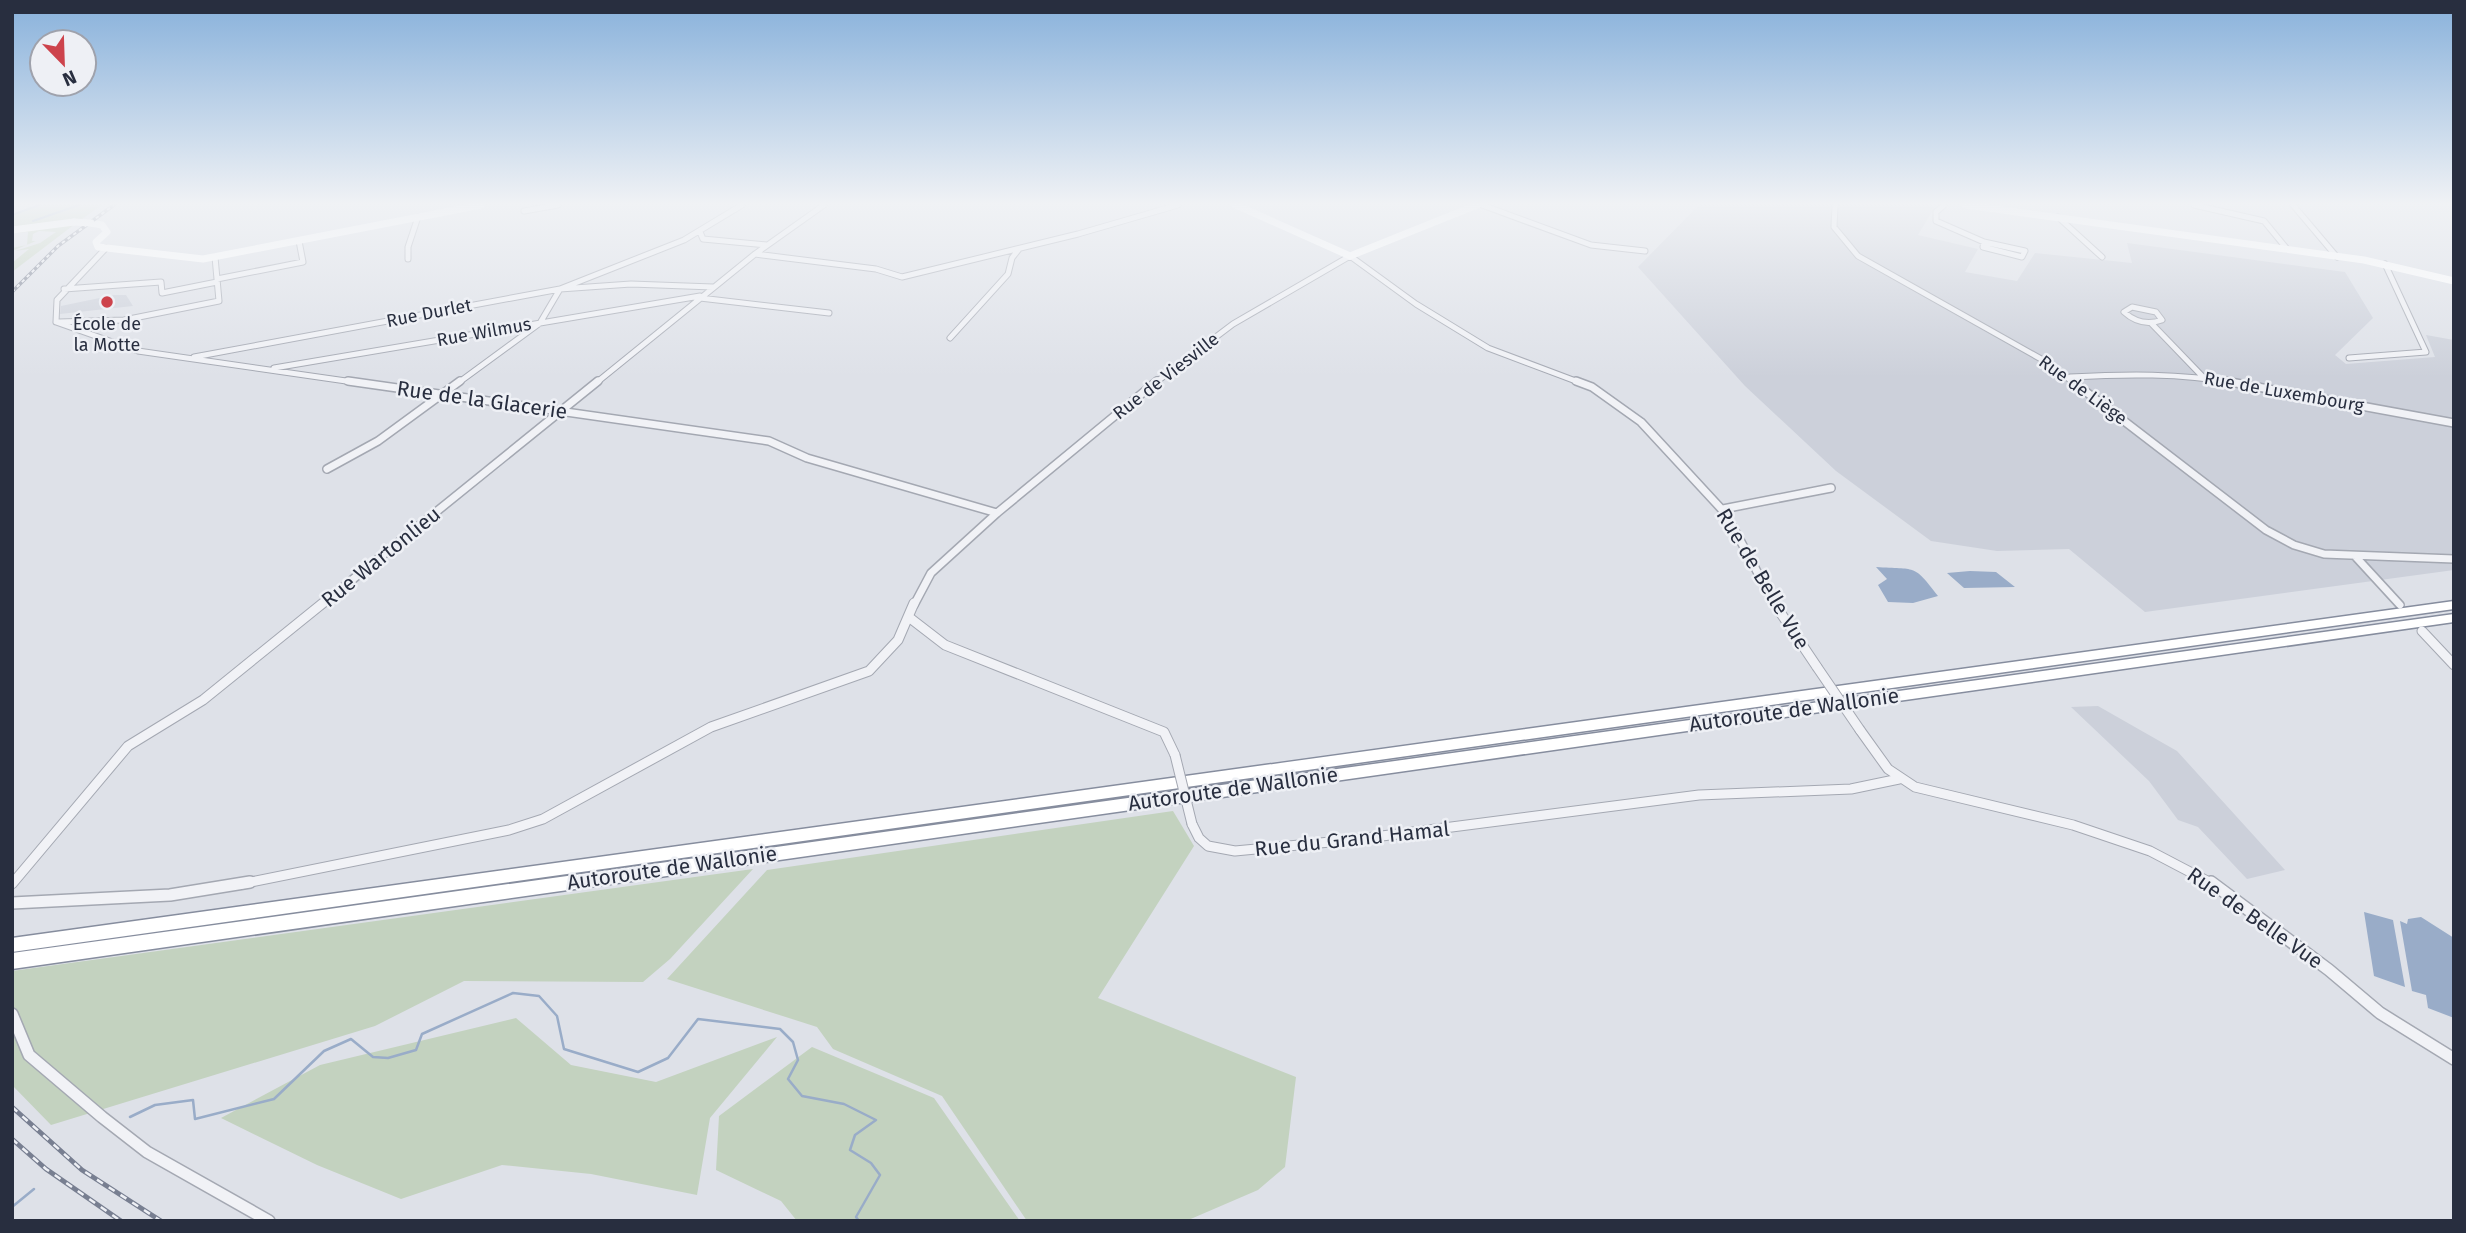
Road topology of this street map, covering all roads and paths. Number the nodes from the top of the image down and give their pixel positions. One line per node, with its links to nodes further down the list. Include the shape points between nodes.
1 (91, 263): 17 (street)
2 (216, 263): 14 (street)
3 (300, 263): 14 (street)
4 (627, 263): 18 (street)
5 (744, 263): 16 (street, Rue Wartonlieu)
6 (824, 263): 7 (street, via 902,277)
7 (962, 263)
8 (1011, 263): 24 (street, via 1007,274)
9 (1337, 263): 36 (street, Rue de Viesville, via 1233,324 1121,409)
10 (1359, 263): 35 (street, Rue de Belle Vue, via 1488,348 1578,381 1612,399 1641,422)
11 (1869, 263): 28 (street, Rue de Liège)
12 (2375, 263): 13 (street)
13 (2385, 264): 15 (street); 26 (street, via 2426,352)
14 (217, 279): 17 (street, via 162,290 161,282); 21 (street, via 219,301 124,320)
15 (2454, 281)
16 (714, 287): 18 (street, Rue Durlet, via 631,284); 19 (street, Rue Wartonlieu)
17 (64, 289): 21 (street, via 57,300)
18 (560, 289): 22 (street); 25 (street, Rue Durlet)
19 (701, 297): 20 (street); 22 (street, Rue Wilmus); 31 (street, Rue Wartonlieu)
20 (829, 313)
21 (56, 322): 25 (street, Rue de la Glacerie, via 138,351)
22 (540, 323): 27 (street, Rue Wilmus); 30 (street)
23 (2151, 323): 23 (street, via 2162,317 2144,308 2125,310 2131,318); 29 (street)
24 (950, 338)
25 (188, 358): 27 (street, Rue de la Glacerie)
26 (2349, 358)
27 (265, 369): 30 (street, Rue de la Glacerie)
28 (2070, 377): 29 (street, Rue de Luxembourg); 37 (street, Rue de Liège, via 2266,530 2323,554)
29 (2203, 377): 32 (street, Rue de Luxembourg)
30 (443, 394): 31 (street, Rue de la Glacerie); 33 (street, via 378,441)
31 (559, 412): 36 (street, Rue de la Glacerie, via 769,441 807,458); 46 (street, Rue Wartonlieu, via 203,699 128,746)
32 (2454, 423)
33 (327, 469)
34 (1831, 488): 35 (street)
35 (1723, 509): 45 (street, Rue de Belle Vue, bridge, via 1767,593)
36 (997, 513): 41 (street, Rue de Viesville, via 931,573 916,596)
37 (2355, 556): 38 (street, Rue de Liège); 39 (street)
38 (2454, 559)
39 (2400, 605)
40 (2454, 605): 48 (highway, Autoroute de Wallonie)
41 (910, 618): 45 (street, Rue du Grand Hamal, bridge, via 945,645 1164,732 1171,741 1196,836 1218,851 1411,834 1697,795 1853,788); 47 (street, Rue de Viesville, via 869,671 711,727 526,825 231,886 170,895)
42 (2454, 618): 49 (highway, Autoroute de Wallonie)
43 (2422, 631): 44 (street)
44 (2454, 665)
45 (1899, 779): 51 (street, Rue de Belle Vue, via 1934,793 2073,825 2185,867 2258,917 2380,1013)
46 (12, 884)
47 (12, 903)
48 (12, 945)
49 (12, 961)
50 (12, 1014): 52 (street, via 29,1055 102,1117 147,1153)
51 (2454, 1059)
52 (269, 1221)

